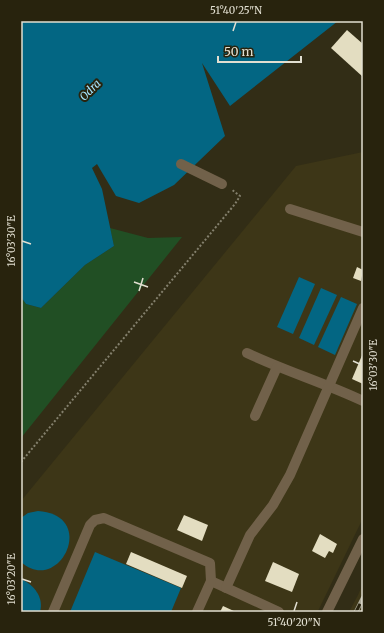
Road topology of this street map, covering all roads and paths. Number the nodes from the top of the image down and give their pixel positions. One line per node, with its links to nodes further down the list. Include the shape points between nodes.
1 (181, 164): 2 (street)
2 (222, 184): 11 (path, via 240,196 235,204)
3 (290, 209): 4 (street)
4 (363, 232)
5 (362, 312): 8 (street)
6 (247, 353): 7 (street)
7 (277, 367): 8 (street); 10 (street)
8 (329, 385): 9 (street); 14 (street, via 290,475 273,505 250,535)
9 (363, 401)
10 (255, 416)
11 (21, 462)
12 (363, 539): 18 (street)
13 (211, 581): 14 (street); 15 (street, via 210,563 104,518 90,525); 16 (street)
14 (226, 588): 17 (street)
15 (53, 612)
16 (198, 612)
17 (279, 612)
18 (327, 612)

